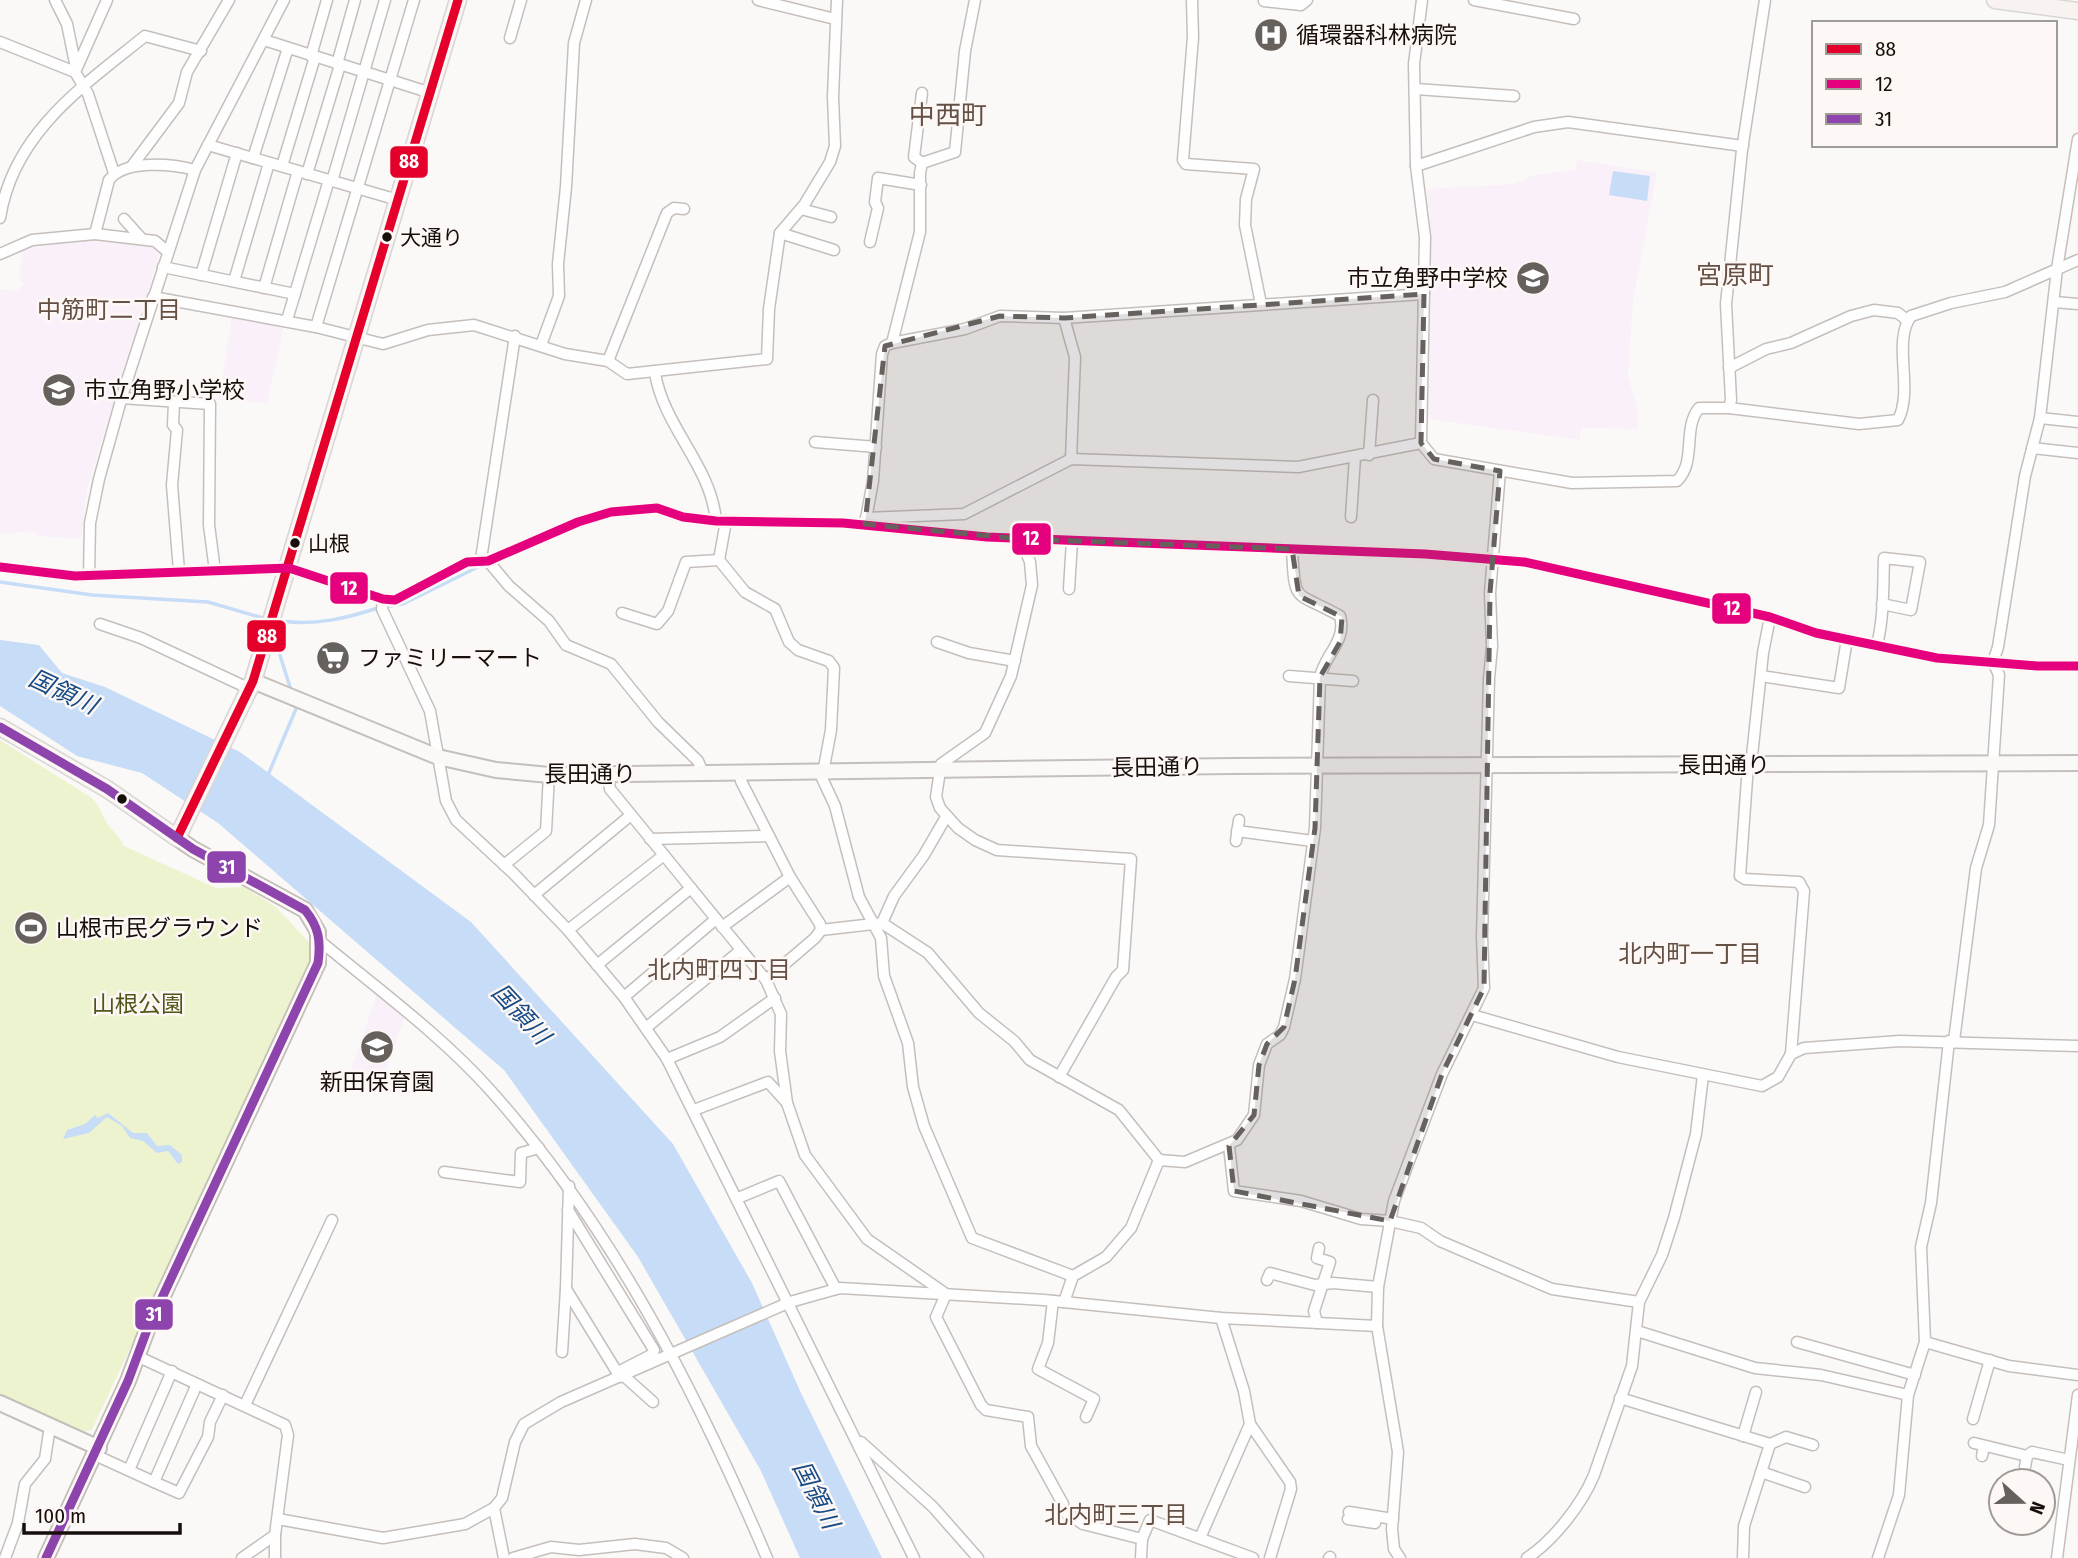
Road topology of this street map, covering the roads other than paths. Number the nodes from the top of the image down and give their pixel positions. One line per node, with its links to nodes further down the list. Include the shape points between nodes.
1 (55, 0): 34 (street, via 67,24)
2 (107, 0): 34 (street)
3 (229, 0): 31 (street)
4 (278, 0): 24 (street)
5 (284, 0): 24 (street)
6 (327, 0): 32 (street)
7 (355, 0): 33 (street)
8 (385, 0): 35 (street)
9 (414, 0): 36 (street)
10 (458, 0): 39 (main road)
11 (522, 0): 27 (street)
12 (586, 0): 90 (street, via 574,43 559,296)
13 (758, 0): 25 (street)
14 (837, 0): 25 (street)
15 (975, 0): 48 (street, via 955,152)
16 (1192, 0): 81 (street, via 1183,160 1186,164 1254,169 1245,225)
17 (1307, 0): 22 (street, via 1301,5)
18 (1422, 0): 38 (street, via 1414,64)
19 (1474, 0): 26 (street)
20 (1765, 0): 44 (street)
21 (1995, 0): 23 (main road)
22 (1264, 1)
23 (2078, 11)
24 (277, 13): 28 (street)
25 (835, 19): 60 (street, via 835,146)
26 (1574, 19)
27 (510, 38)
28 (264, 40): 30 (street); 43 (street)
29 (0, 43): 34 (street)
30 (288, 48): 32 (street); 46 (street)
31 (201, 51): 37 (street, via 145,36); 49 (street, via 187,72 179,103)
32 (313, 56): 33 (street); 50 (street)
33 (339, 64): 35 (street); 53 (street)
34 (76, 70): 37 (street)
35 (364, 72): 36 (street); 55 (street)
36 (390, 80): 39 (street); 57 (street)
37 (83, 86): 54 (street); 62 (street, via 50,114 7,188)
38 (1416, 89): 41 (street); 51 (street)
39 (431, 93): 58 (main road)
40 (922, 93): 48 (street, via 914,157)
41 (1514, 96)
42 (2078, 139): 73 (street)
43 (208, 145): 45 (street); 52 (street)
44 (1743, 146): 51 (street, via 1559,123); 92 (street, via 1726,304)
45 (237, 153): 46 (street); 74 (street)
46 (253, 158): 47 (street)
47 (270, 163): 50 (street); 75 (street)
48 (922, 163): 56 (street)
49 (132, 166): 52 (street); 54 (street)
50 (282, 166): 53 (street)
51 (1416, 166): 78 (street, via 1425,237)
52 (195, 170): 69 (street)
53 (303, 172): 55 (street); 76 (street)
54 (114, 173): 65 (street)
55 (330, 181): 57 (street); 77 (street)
56 (920, 185): 67 (street, via 878,178 878,208); 89 (street, via 920,232)
57 (358, 188): 58 (street); 86 (street)
58 (398, 200): 88 (main road)
59 (684, 209): 91 (street, via 667,213)
60 (801, 209): 61 (street); 64 (street)
61 (831, 217)
62 (0, 218)
63 (124, 219): 66 (street)
64 (780, 233): 68 (street); 93 (street, via 767,359)
65 (95, 234): 66 (street); 70 (street, via 32,240)
66 (141, 238): 69 (street, via 155,241)
67 (870, 242)
68 (834, 250)
69 (168, 252): 72 (street)
70 (0, 254)
71 (2078, 260): 73 (street)
72 (163, 267): 74 (street); 79 (street)
73 (2057, 269): 80 (street); 85 (street, via 2005,292 1951,303)
74 (201, 275): 75 (street)
75 (234, 281): 76 (street)
76 (264, 288): 77 (street)
77 (295, 294): 84 (street)
78 (1424, 294): 81 (street); 101 (street)
79 (153, 297): 84 (street); 94 (street)
80 (2054, 302): 82 (street); 98 (street)
81 (1261, 304): 83 (street)
82 (2078, 304)
83 (1064, 318): 89 (street, via 1000,316 965,329); 107 (street, via 1075,357)
84 (287, 320): 86 (street)
85 (1908, 321): 92 (street, via 1898,313 1874,310 1766,349); 97 (street, via 1904,334 1906,385 1898,420 1859,424)
86 (316, 327): 88 (street)
87 (515, 335): 88 (street, via 474,324 428,330 383,344); 90 (street); 116 (street)
88 (356, 340): 119 (main road)
89 (891, 343): 102 (street, via 882,354)
90 (541, 345): 91 (street)
91 (608, 361): 93 (street, via 627,374)
92 (1729, 368): 97 (street)
93 (655, 373): 110 (street, via 666,413 706,478)
94 (121, 398): 96 (street); 122 (street, via 90,523)
95 (1373, 400): 105 (street)
96 (174, 403): 120 (street, via 210,404 209,525); 121 (street, via 173,499)
97 (1729, 408): 108 (street, via 1699,408 1692,416 1687,471 1677,481 1572,483)
98 (2040, 418): 99 (street); 103 (street)
99 (2078, 422)
100 (815, 442): 102 (street)
101 (1421, 443): 105 (street); 108 (street, via 1434,459)
102 (876, 447): 111 (street)
103 (2032, 448): 104 (street); 133 (street)
104 (2078, 453)
105 (1369, 455): 106 (street)
106 (1355, 457): 107 (street, via 1298,467); 109 (street)
107 (1071, 459): 111 (street, via 964,514)
108 (1500, 471): 115 (street)
109 (1351, 517)
110 (721, 521): 111 (street); 116 (street, via 683,517 657,508 611,512); 117 (street)
111 (865, 521): 112 (street)
112 (1021, 540): 113 (street); 132 (street, via 1030,562 1032,585)
113 (1072, 541): 114 (street); 123 (street)
114 (1292, 549): 115 (street); 137 (street, via 1299,596 1342,619 1340,642 1325,660)
115 (1493, 558): 127 (street); 145 (street)
116 (485, 560): 124 (street, via 467,562 395,600); 150 (street, via 549,621 566,645 600,657 620,673 658,722 698,761)
117 (719, 560): 126 (street, via 687,562 671,605 657,624); 147 (street, via 745,592 775,609 789,642 835,668 831,730)
118 (0, 567): 122 (street)
119 (289, 568): 120 (street); 124 (street); 139 (main road)
120 (215, 570): 121 (street)
121 (179, 571): 122 (street)
122 (89, 575)
123 (1069, 589)
124 (383, 599): 141 (street, via 382,609 430,711)
125 (1882, 604): 125 (street, via 1884,558 1920,562 1911,610); 131 (street)
126 (622, 613)
127 (1770, 617): 129 (street); 135 (street)
128 (100, 624): 139 (street)
129 (1847, 639): 131 (street); 135 (street, via 1839,688)
130 (937, 642): 132 (street)
131 (1877, 646): 133 (street, via 1937,658)
132 (1015, 661): 148 (street, via 985,733)
133 (1993, 662): 134 (street); 142 (street, via 1999,675)
134 (2078, 666)
135 (1761, 676): 144 (street)
136 (1289, 677): 137 (street)
137 (1320, 677): 138 (street); 146 (street)
138 (1353, 681)
139 (250, 688): 141 (street, 長田通り); 157 (main road)
140 (0, 727): 157 (main road, via 107,789)
141 (438, 757): 152 (street, 長田通り, via 496,770); 161 (street, via 446,801 456,820)
142 (1993, 764): 143 (street, 長田通り); 144 (street, 長田通り); 177 (street, via 1989,825 1976,868)
143 (2078, 764)
144 (1749, 765): 145 (street, 長田通り); 179 (street, via 1740,876 1799,882 1804,891)
145 (1487, 767): 146 (street, 長田通り); 175 (street, via 1484,988)
146 (1317, 768): 148 (street, 長田通り); 159 (street)
147 (822, 770): 148 (street, 長田通り); 149 (street, 長田通り); 166 (street, via 859,897)
148 (938, 770): 154 (street, via 936,797)
149 (739, 771): 150 (street, 長田通り); 156 (street)
150 (703, 773): 151 (street, 長田通り)
151 (608, 774): 152 (street, 長田通り); 153 (street, via 610,789)
152 (549, 775): 161 (street, via 546,831)
153 (631, 815): 158 (street); 164 (street)
154 (946, 817): 166 (street); 182 (street, via 997,850 1131,859 1123,970)
155 (1238, 820): 159 (street, via 1236,836 1274,831)
156 (769, 836): 158 (street); 162 (street)
157 (177, 838): 169 (street, via 305,910 315,922)
158 (650, 839): 160 (street)
159 (1313, 841): 185 (street, via 1296,979 1284,1027 1267,1044 1259,1065 1254,1115)
160 (664, 855): 163 (street); 167 (street)
161 (504, 865): 164 (street)
162 (790, 877): 165 (street); 168 (street)
163 (691, 888): 165 (street); 171 (street)
164 (534, 895): 167 (street)
165 (719, 923): 170 (street); 173 (street)
166 (878, 925): 168 (street); 182 (street, via 928,953 979,1013 1030,1060); 195 (street, via 887,989 908,1044 924,1126 972,1238)
167 (568, 930): 171 (street)
168 (821, 930): 172 (street)
169 (320, 942): 186 (street, via 435,1037 490,1090); 213 (street, via 318,963 147,1330)
170 (741, 950): 172 (street); 176 (street)
171 (597, 965): 173 (street)
172 (766, 980): 174 (street)
173 (624, 997): 176 (street)
174 (775, 998): 180 (street, via 720,1037); 183 (street, via 782,1014 780,1051)
175 (1472, 1015): 181 (street, via 1607,1054); 193 (street, via 1442,1074)
176 (647, 1027): 180 (street)
177 (1952, 1041): 178 (street); 179 (street, via 1804,1048); 210 (street, via 1931,1203 1920,1247)
178 (2078, 1046)
179 (1791, 1054): 181 (street, via 1778,1077 1762,1086)
180 (667, 1059): 184 (street)
181 (1703, 1075): 203 (street, via 1696,1134 1674,1218)
182 (1059, 1077): 187 (street, via 1119,1110)
183 (788, 1103): 184 (street, via 768,1082); 201 (street, via 805,1155 867,1239)
184 (694, 1110): 190 (street)
185 (1229, 1146): 187 (street, via 1185,1162); 193 (street, via 1234,1191 1301,1201 1361,1219)
186 (539, 1149): 188 (street, via 521,1153 520,1182); 189 (street)
187 (1159, 1160): 195 (street, via 1131,1228 1106,1257)
188 (444, 1172)
189 (569, 1186): 191 (street); 212 (street)
190 (738, 1198): 200 (street, via 779,1181); 204 (street)
191 (568, 1210): 199 (street); 216 (street, via 654,1350)
192 (332, 1220): 227 (street)
193 (1390, 1221): 198 (street); 203 (street, via 1421,1228 1440,1241 1552,1289)
194 (1319, 1248): 197 (street, via 1317,1258 1330,1262)
195 (1073, 1276): 202 (street)
196 (1267, 1280): 197 (street, via 1270,1273)
197 (1322, 1284): 198 (street); 206 (street, via 1314,1311)
198 (1378, 1287): 207 (street)
199 (566, 1289): 211 (street); 216 (street)
200 (836, 1289): 201 (street); 204 (street)
201 (947, 1294): 202 (street); 250 (street, via 936,1317 981,1405 1028,1418 1031,1446 1063,1511 1083,1524)
202 (1058, 1302): 205 (street); 228 (street, via 1038,1369 1094,1399)
203 (1639, 1302): 208 (street)
204 (788, 1304): 212 (street); 233 (street)
205 (1221, 1318): 206 (street); 230 (street)
206 (1317, 1323): 207 (street)
207 (1377, 1326): 246 (street, via 1398,1452)
208 (1637, 1331): 222 (street, via 1755,1368 1821,1375); 223 (street, via 1632,1366)
209 (1797, 1342): 217 (street)
210 (1925, 1342): 214 (street); 217 (street)
211 (562, 1352)
212 (675, 1354): 216 (street); 247 (street)
213 (139, 1357): 215 (street); 237 (street)
214 (1990, 1360): 218 (street); 229 (street)
215 (172, 1371): 219 (street); 239 (street)
216 (620, 1375): 225 (street); 243 (street, via 524,1424 502,1497)
217 (1915, 1375): 222 (street)
218 (2078, 1375)
219 (197, 1384): 221 (street); 241 (street)
220 (1756, 1392): 232 (street)
221 (223, 1395): 227 (street); 241 (street, via 208,1437 179,1493)
222 (1908, 1395): 268 (street, via 1899,1496)
223 (1620, 1398): 232 (street); 251 (street, via 1587,1492)
224 (2078, 1398): 238 (street)
225 (653, 1402)
226 (0, 1403): 231 (street)
227 (246, 1405): 245 (street, via 279,1420 288,1435)
228 (1086, 1416)
229 (1973, 1419)
230 (1250, 1424): 249 (street); 265 (street, via 1290,1482)
231 (50, 1426): 237 (street); 252 (street, via 45,1459 25,1484)
232 (1742, 1436): 234 (street)
233 (857, 1440): 261 (street); 262 (street, via 933,1507)
234 (1770, 1444): 235 (street, via 1786,1437); 240 (street)
235 (1813, 1445)
236 (1980, 1448): 238 (street, via 2026,1461 2032,1452)
237 (97, 1451): 239 (street); 253 (street)
238 (2069, 1460): 269 (street)
239 (129, 1470): 241 (street)
240 (1761, 1472): 242 (street); 267 (street, via 1744,1526)
241 (154, 1482)
242 (1805, 1487)
243 (494, 1508): 245 (street, via 465,1524 383,1538); 256 (street)
244 (1348, 1516): 246 (street)
245 (278, 1519): 248 (street)
246 (1393, 1522): 266 (street, via 1394,1549)
247 (757, 1534): 259 (street); 260 (street)
248 (275, 1535): 254 (street); 255 (street)
249 (1200, 1538): 250 (street, via 1150,1520); 264 (street)
250 (1142, 1539): 263 (street)
251 (1533, 1557)
252 (5, 1558)
253 (46, 1558)
254 (242, 1558)
255 (275, 1558)
256 (504, 1558)
257 (513, 1558): 258 (street, via 551,1547 579,1550 635,1544 666,1548)
258 (683, 1558)
259 (760, 1558)
260 (767, 1558)
261 (914, 1558)
262 (978, 1558)
263 (1141, 1558)
264 (1253, 1558)
265 (1270, 1558)
266 (1400, 1558)
267 (1744, 1558)
268 (1878, 1558)
269 (2059, 1558)

